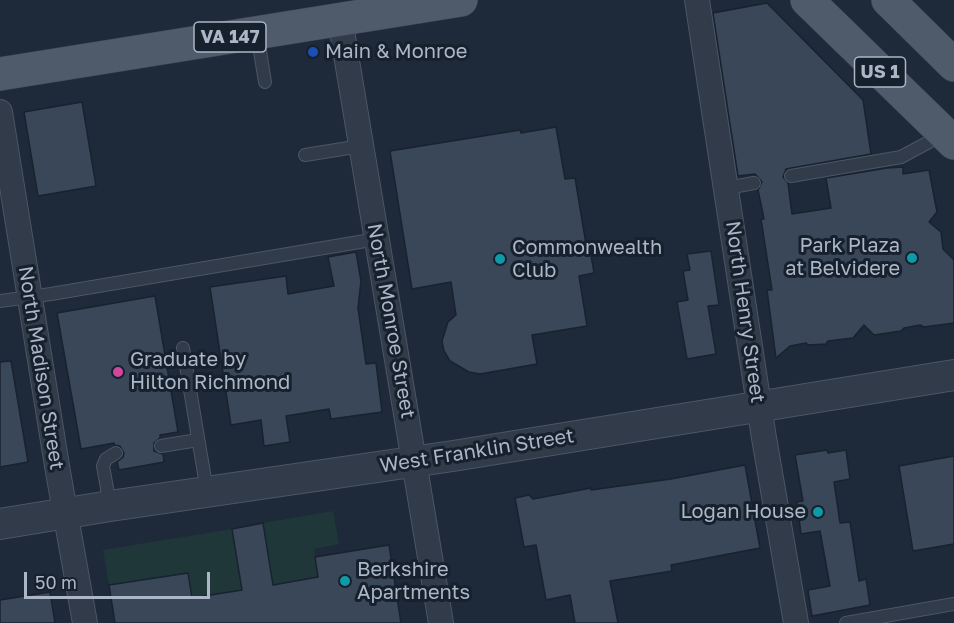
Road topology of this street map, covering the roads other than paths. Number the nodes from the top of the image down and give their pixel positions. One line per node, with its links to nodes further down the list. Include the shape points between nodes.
1 (461, 0): 5 (main road, VA 147)
2 (697, 0): 16 (street, North Henry Street)
3 (807, 0): 11 (main road, US 1)
4 (888, 0): 7 (main road, US 1)
5 (340, 19): 6 (main road, VA 147); 12 (street, North Monroe Street)
6 (257, 33): 8 (main road, VA 147); 9 (lane)
7 (954, 64)
8 (0, 74)
9 (265, 82)
10 (0, 112): 18 (street, North Madison Street)
11 (950, 138): 14 (lane, via 901,157)
12 (361, 146): 13 (lane); 17 (street, North Monroe Street)
13 (305, 155)
14 (791, 176)
15 (754, 183): 16 (lane)
16 (727, 188): 22 (street, North Henry Street)
17 (377, 239): 18 (lane); 26 (street, North Monroe Street)
18 (29, 297): 19 (lane); 29 (street, North Madison Street)
19 (0, 301)
20 (183, 348): 23 (lane)
21 (954, 375): 22 (street, West Franklin Street)
22 (759, 406): 26 (street, West Franklin Street); 34 (street, North Henry Street)
23 (198, 440): 24 (lane); 27 (lane)
24 (161, 446)
25 (116, 453): 28 (lane, via 103,466)
26 (414, 461): 27 (street, West Franklin Street); 33 (street, North Monroe Street)
27 (207, 491): 28 (street, West Franklin Street)
28 (110, 506): 29 (street, West Franklin Street)
29 (66, 513): 30 (street, West Franklin Street); 32 (street, North Madison Street)
30 (0, 524)
31 (954, 604): 35 (lane)
32 (85, 623)
33 (441, 623)
34 (796, 623)
35 (846, 623)

